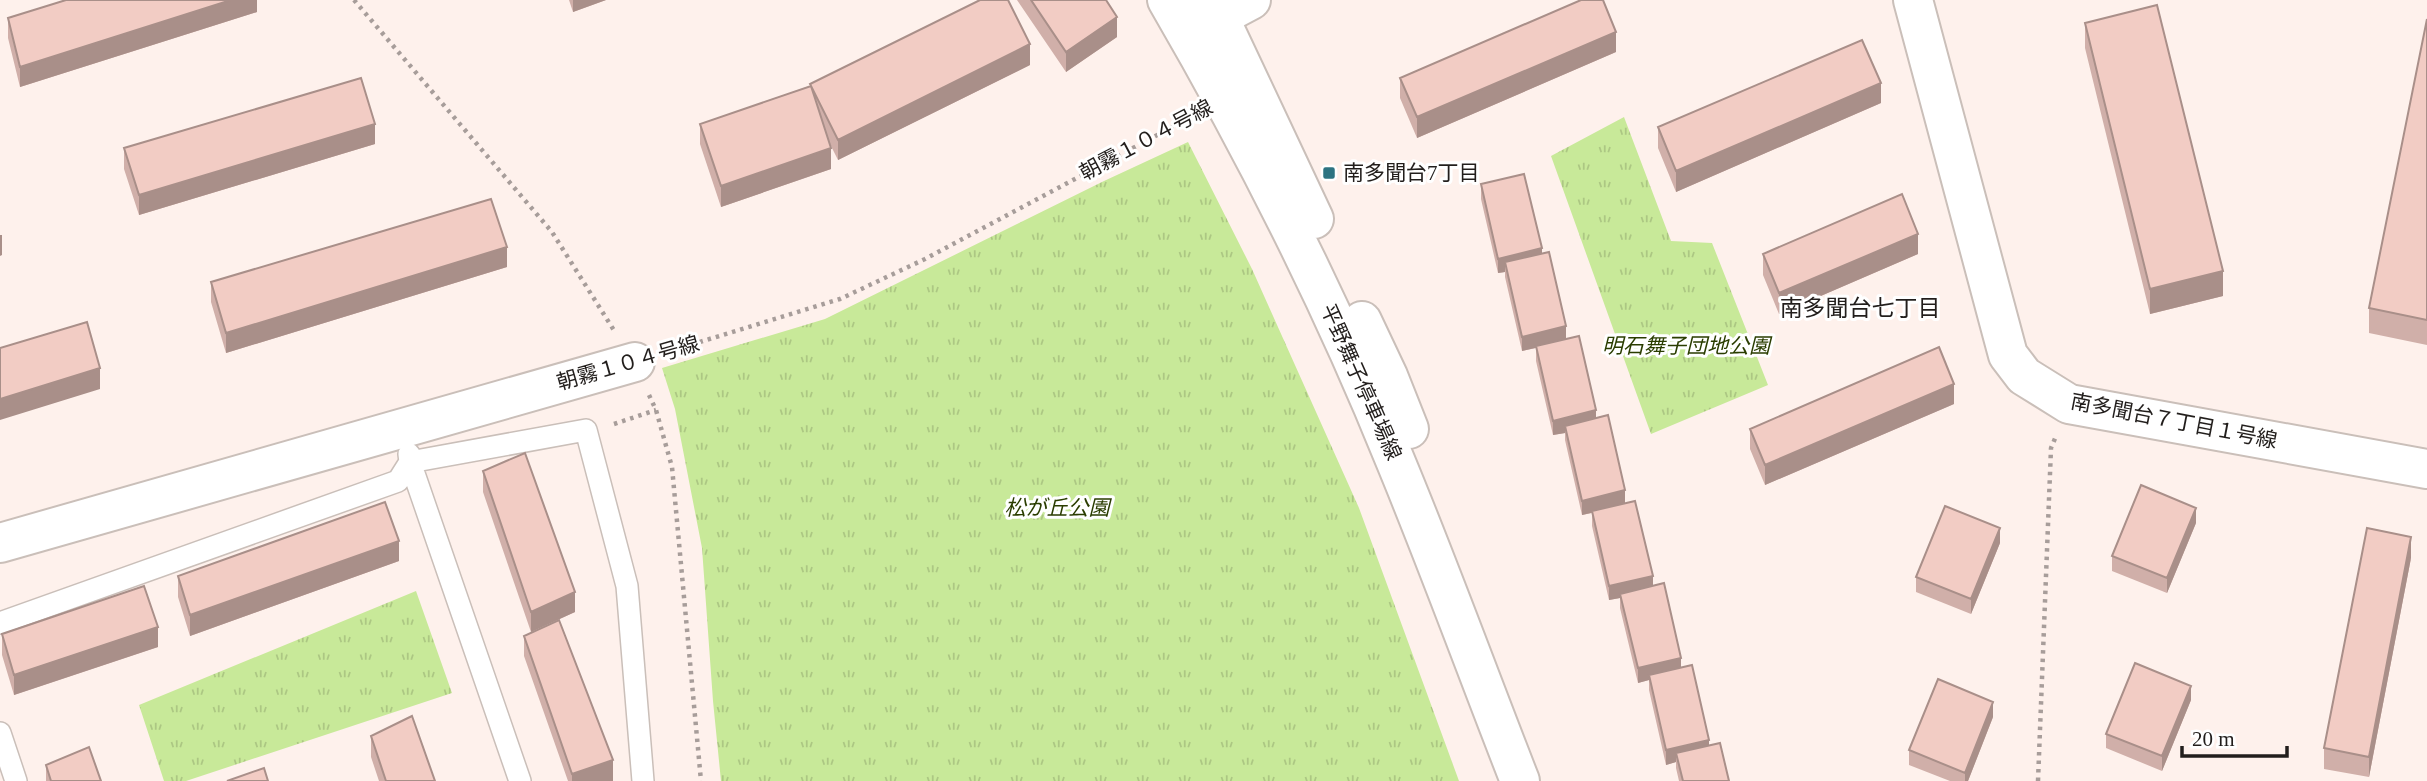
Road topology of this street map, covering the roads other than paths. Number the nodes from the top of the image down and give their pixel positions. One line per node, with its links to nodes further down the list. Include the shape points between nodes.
1 (1167, 0): 4 (main road, 平野舞子停車場線)
2 (1913, 0): 7 (main road, 南多聞台７丁目１号線, via 2008,355 2024,376 2069,404)
3 (1226, 6): 4 (main road); 15 (main road, 平野舞子停車場線, via 1388,376)
4 (1191, 42): 14 (main road, 平野舞子停車場線, via 1256,158 1326,302 1395,459)
5 (635, 362): 6 (main road, 朝霧１０４号線)
6 (408, 445): 8 (main road, 朝霧１０４号線); 9 (lane, via 398,481); 12 (lane); 13 (lane, via 586,430 626,586)
7 (2427, 469)
8 (0, 543)
9 (0, 623)
10 (0, 733): 11 (lane)
11 (16, 781)
12 (520, 781)
13 (643, 781)
14 (1520, 781)
15 (1544, 781)

